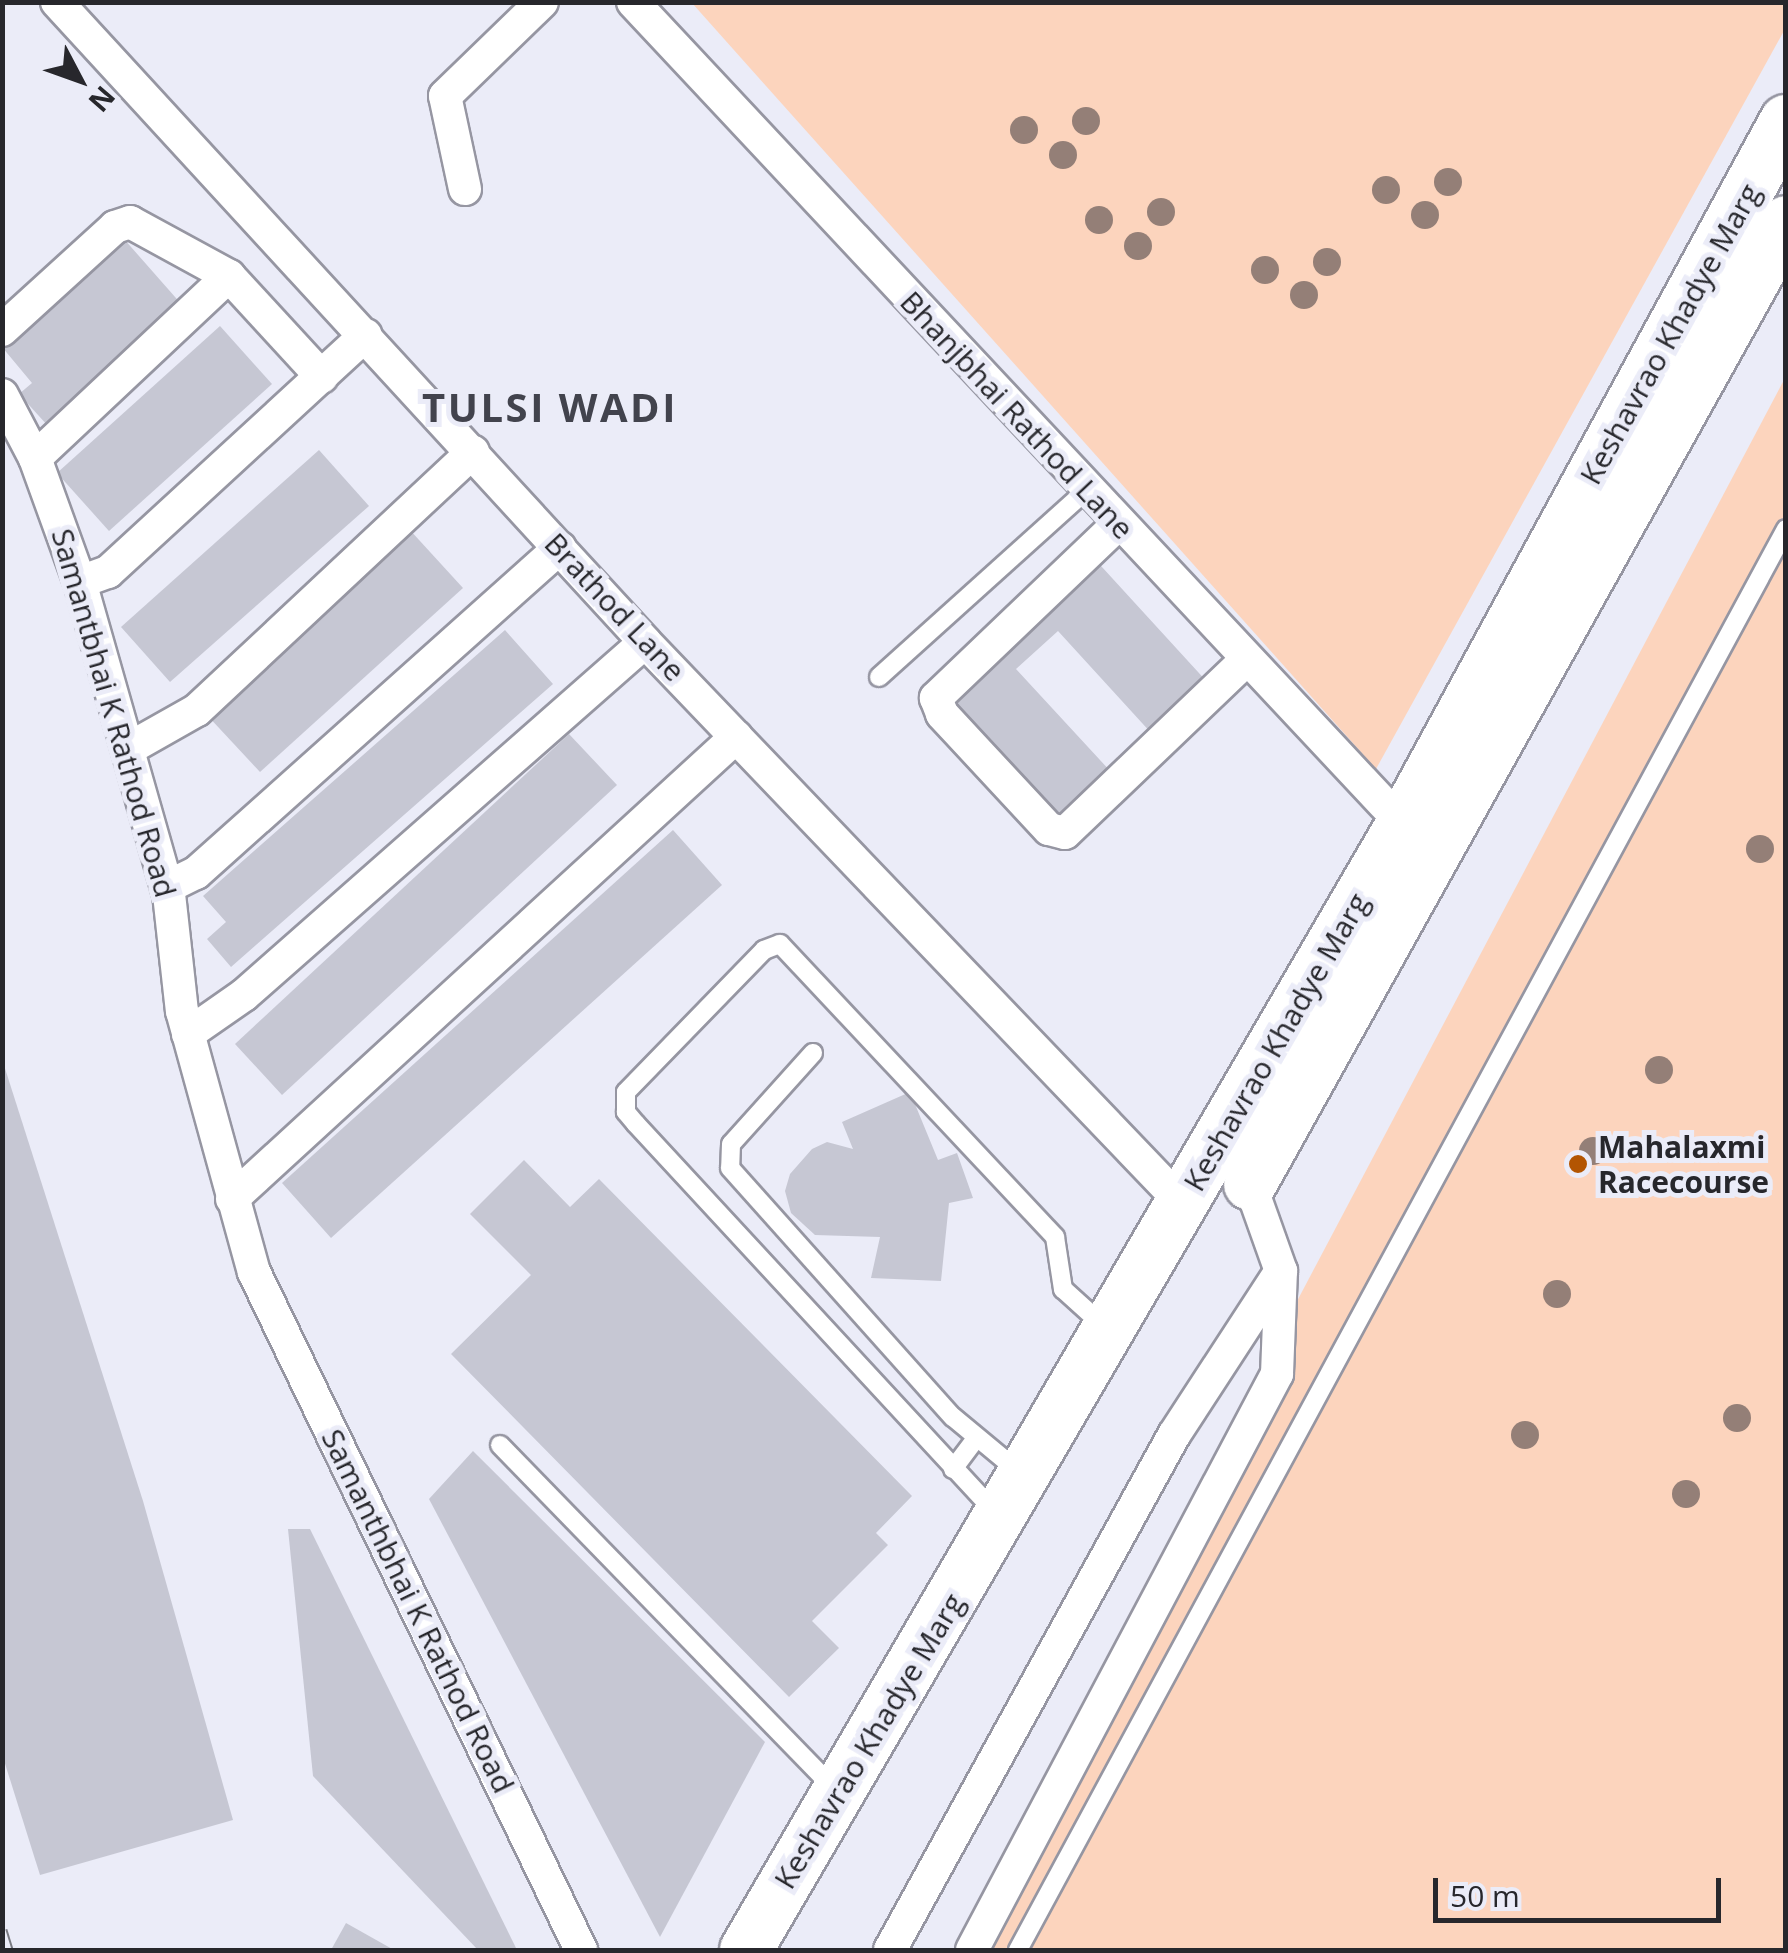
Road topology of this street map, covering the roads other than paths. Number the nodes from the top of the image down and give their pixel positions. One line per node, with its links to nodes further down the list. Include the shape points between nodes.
1 (57, 2): 9 (street, Brathod Lane)
2 (542, 2): 5 (street, via 445,96)
3 (634, 2): 15 (street, Bhanjbhai Rathod Lane)
4 (1786, 121): 25 (main road, Keshavrao Khadye Marg)
5 (465, 189)
6 (1786, 222): 25 (main road, Keshavrao Khadye Marg)
7 (230, 276): 8 (street, via 130,222 115,227); 11 (street); 13 (street)
8 (2, 330)
9 (366, 335): 11 (street); 14 (street, Brathod Lane)
10 (2, 368): 13 (street)
11 (322, 377): 19 (street, via 108,572)
12 (2, 395): 13 (street, Samantbhai K Rathod Road)
13 (42, 451): 19 (street, Samantbhai K Rathod Road)
14 (473, 452): 18 (street, Brathod Lane); 24 (street, via 197,710)
15 (1086, 490): 16 (street, Bhanjbhai Rathod Lane); 22 (lane)
16 (1118, 524): 21 (street, Bhanjbhai Rathod Lane); 21 (street, via 936,698 942,714 1049,828 1065,833)
17 (1786, 529): 45 (lane)
18 (560, 548): 20 (street, Brathod Lane); 26 (street, via 196,874)
19 (80, 582): 24 (street, Samantbhai K Rathod Road)
20 (645, 642): 23 (street, Brathod Lane); 27 (street, via 244,996)
21 (1246, 660): 25 (street, Bhanjbhai Rathod Lane)
22 (879, 677)
23 (736, 737): 31 (street); 32 (street, Brathod Lane)
24 (128, 749): 26 (street, Samantbhai K Rathod Road)
25 (1419, 841): 29 (main road, Keshavrao Khadye Marg); 30 (main road, Keshavrao Khadye Marg)
26 (167, 888): 27 (street, Samantbhai K Rathod Road)
27 (188, 1034): 31 (street, Samantbhai K Rathod Road)
28 (813, 1053): 36 (lane, via 731,1144 730,1168)
29 (1229, 1126): 30 (street); 32 (main road, Keshavrao Khadye Marg)
30 (1250, 1184): 34 (street)
31 (232, 1199): 33 (street, Samantbhai K Rathod Road)
32 (1182, 1203): 35 (main road, Keshavrao Khadye Marg)
33 (254, 1272): 41 (street, Samanthbhai K Rathod Road)
34 (1282, 1272): 43 (street, via 1174,1435); 44 (street, via 1277,1374)
35 (1110, 1332): 38 (lane, via 1063,1289 1055,1237 785,947 764,950 626,1092 626,1112); 39 (main road, Keshavrao Khadye Marg)
36 (976, 1439): 38 (lane); 39 (lane)
37 (500, 1445): 40 (lane)
38 (953, 1469): 39 (lane)
39 (1014, 1498): 40 (main road, Keshavrao Khadye Marg)
40 (835, 1790): 42 (main road, Keshavrao Khadye Marg)
41 (581, 1950)
42 (746, 1950)
43 (890, 1950)
44 (972, 1950)
45 (1018, 1950)

